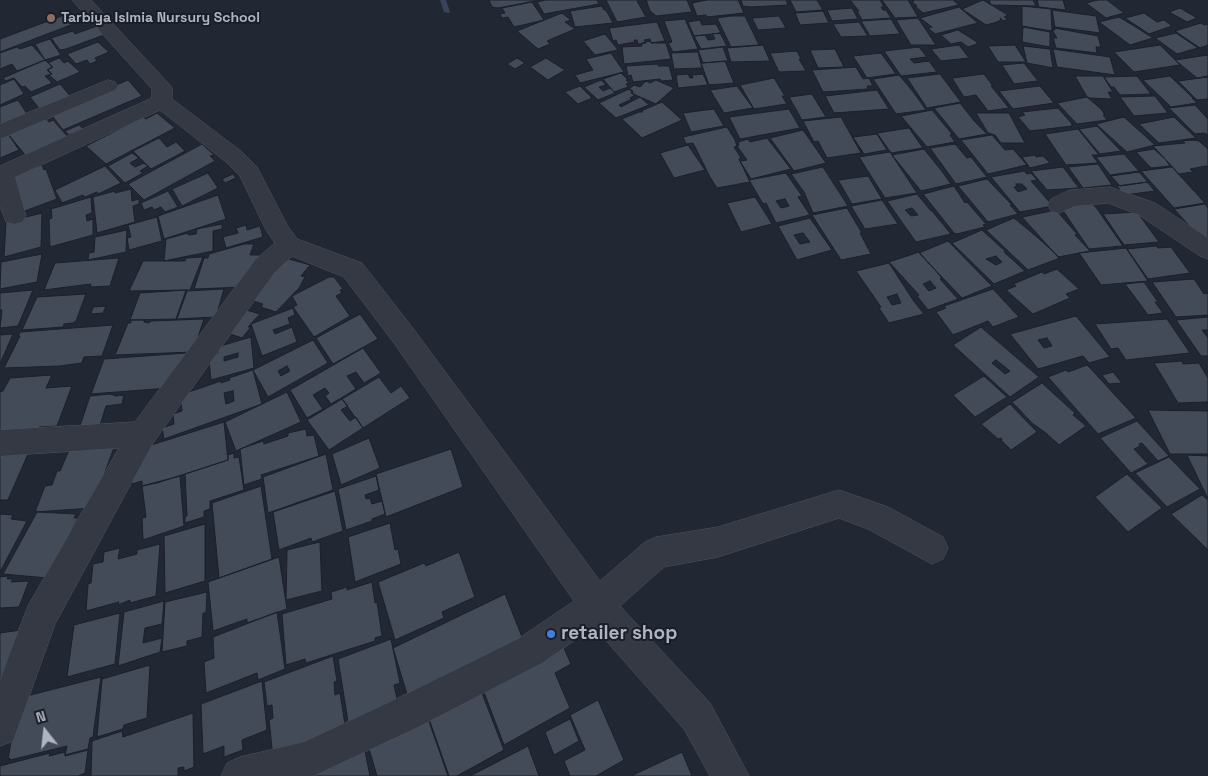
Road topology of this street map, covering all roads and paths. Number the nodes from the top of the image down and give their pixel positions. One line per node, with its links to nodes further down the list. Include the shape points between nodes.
1 (81, 0): 3 (street, via 162,88)
2 (108, 86): 4 (street)
3 (162, 102): 5 (street); 8 (street, via 249,172)
4 (0, 132)
5 (1, 174): 7 (street)
6 (1058, 206): 9 (street, via 1070,198 1110,195 1147,209)
7 (14, 216)
8 (289, 245): 10 (street, via 265,266); 13 (street, via 352,270 403,335)
9 (1208, 250)
10 (142, 434): 11 (street); 14 (street, via 41,616)
11 (0, 443)
12 (932, 548): 13 (street, via 877,517 839,504 718,542 656,553)
13 (597, 605): 15 (street, via 530,651 403,715 307,760); 16 (street, via 697,716)
14 (0, 728)
15 (240, 776)
16 (730, 776)

